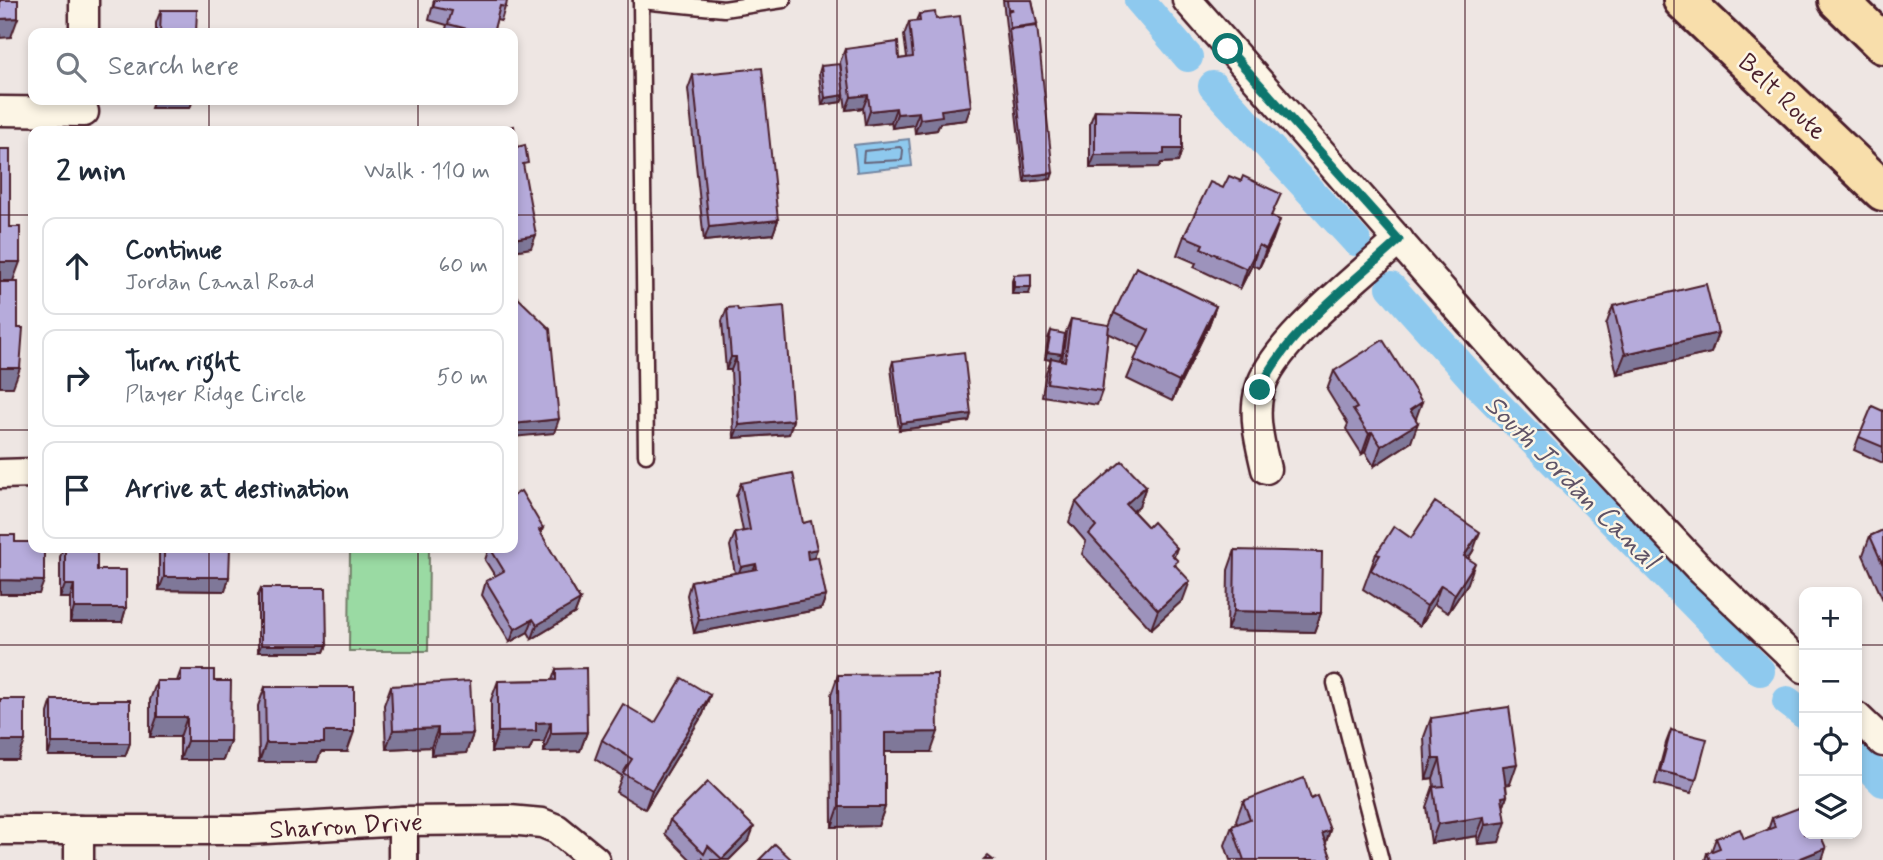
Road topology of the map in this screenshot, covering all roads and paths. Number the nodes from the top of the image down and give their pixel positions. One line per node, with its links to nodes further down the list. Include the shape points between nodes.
1 (84, 0): 7 (street)
2 (641, 0): 3 (lane, via 724,9); 13 (lane)
3 (783, 0)
4 (1187, 0): 12 (street)
5 (1683, 0): 11 (highway, Belt Route)
6 (1838, 0): 8 (highway)
7 (84, 28)
8 (1883, 44)
9 (0, 111): 10 (street)
10 (84, 114)
11 (1883, 191)
12 (1399, 240): 14 (street, via 1287,344 1269,369 1257,411); 17 (street, via 1509,366 1697,566)
13 (646, 456)
14 (1266, 469)
15 (0, 474): 16 (street)
16 (28, 474)
17 (1799, 663)
18 (1335, 683): 27 (lane)
19 (1862, 722): 20 (street)
20 (1883, 741)
21 (403, 821): 23 (street, Sharron Drive, via 249,830); 25 (street); 26 (street, Sharron Drive, via 541,823 572,838)
22 (0, 830): 23 (street, Sharron Drive)
23 (79, 830): 24 (street)
24 (79, 860)
25 (403, 860)
26 (595, 860)
27 (1381, 860)

